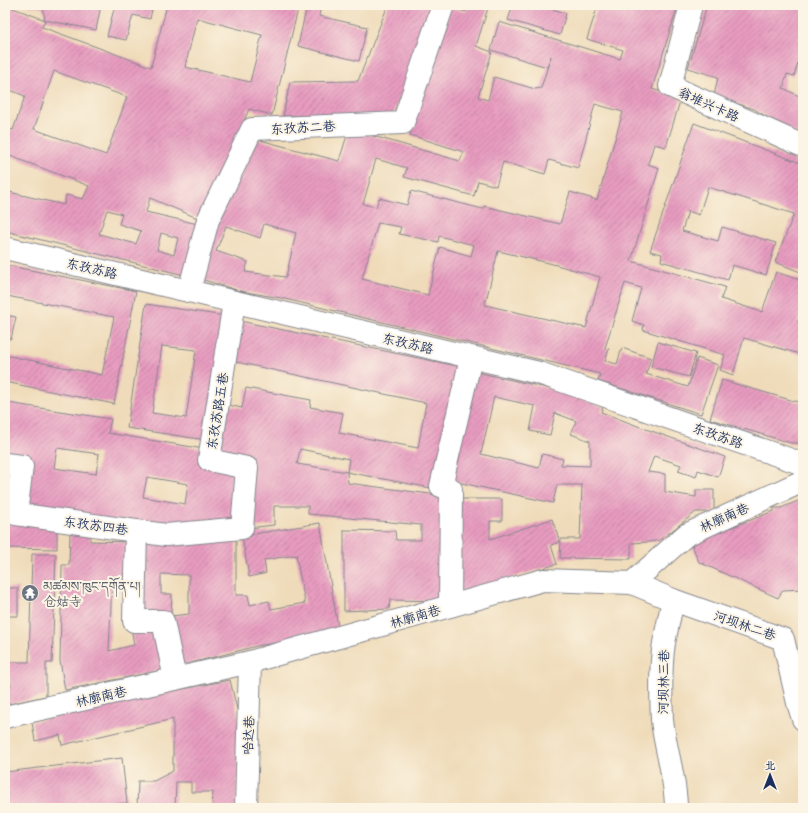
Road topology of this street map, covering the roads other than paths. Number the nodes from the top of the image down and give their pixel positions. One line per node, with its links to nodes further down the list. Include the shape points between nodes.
1 (443, 5): 5 (street, 东孜苏二巷, via 403,123 252,129 208,220)
2 (691, 5): 3 (street, 翁堆兴卡路, via 670,86)
3 (803, 146)
4 (5, 248): 5 (street, 东孜苏路)
5 (189, 291): 6 (street, 东孜苏路)
6 (234, 302): 7 (street, 东孜苏路); 11 (street, 东孜苏路五巷, via 209,460 247,468 242,528 166,535)
7 (471, 358): 9 (street, 东孜苏路, via 539,373); 14 (street, via 441,486 451,489)
8 (5, 464): 11 (street, 东孜苏四巷, via 22,466 16,514)
9 (803, 464)
10 (803, 481): 12 (street, 林廓南巷, via 686,535)
11 (136, 531): 16 (street, 东孜苏四巷, via 134,621 163,621)
12 (632, 583): 13 (street); 14 (street, 林廓南巷, via 543,580)
13 (673, 600): 18 (street, 河坝林二巷, via 783,639); 20 (street, 河坝林三巷, via 664,644 662,720 676,794)
14 (450, 606): 15 (street, 林廓南巷)
15 (250, 662): 16 (street, 林廓南巷); 19 (street, 哈达巷)
16 (175, 679): 17 (street, 林廓南巷)
17 (5, 717)
18 (803, 720)
19 (246, 808)
20 (676, 808)

